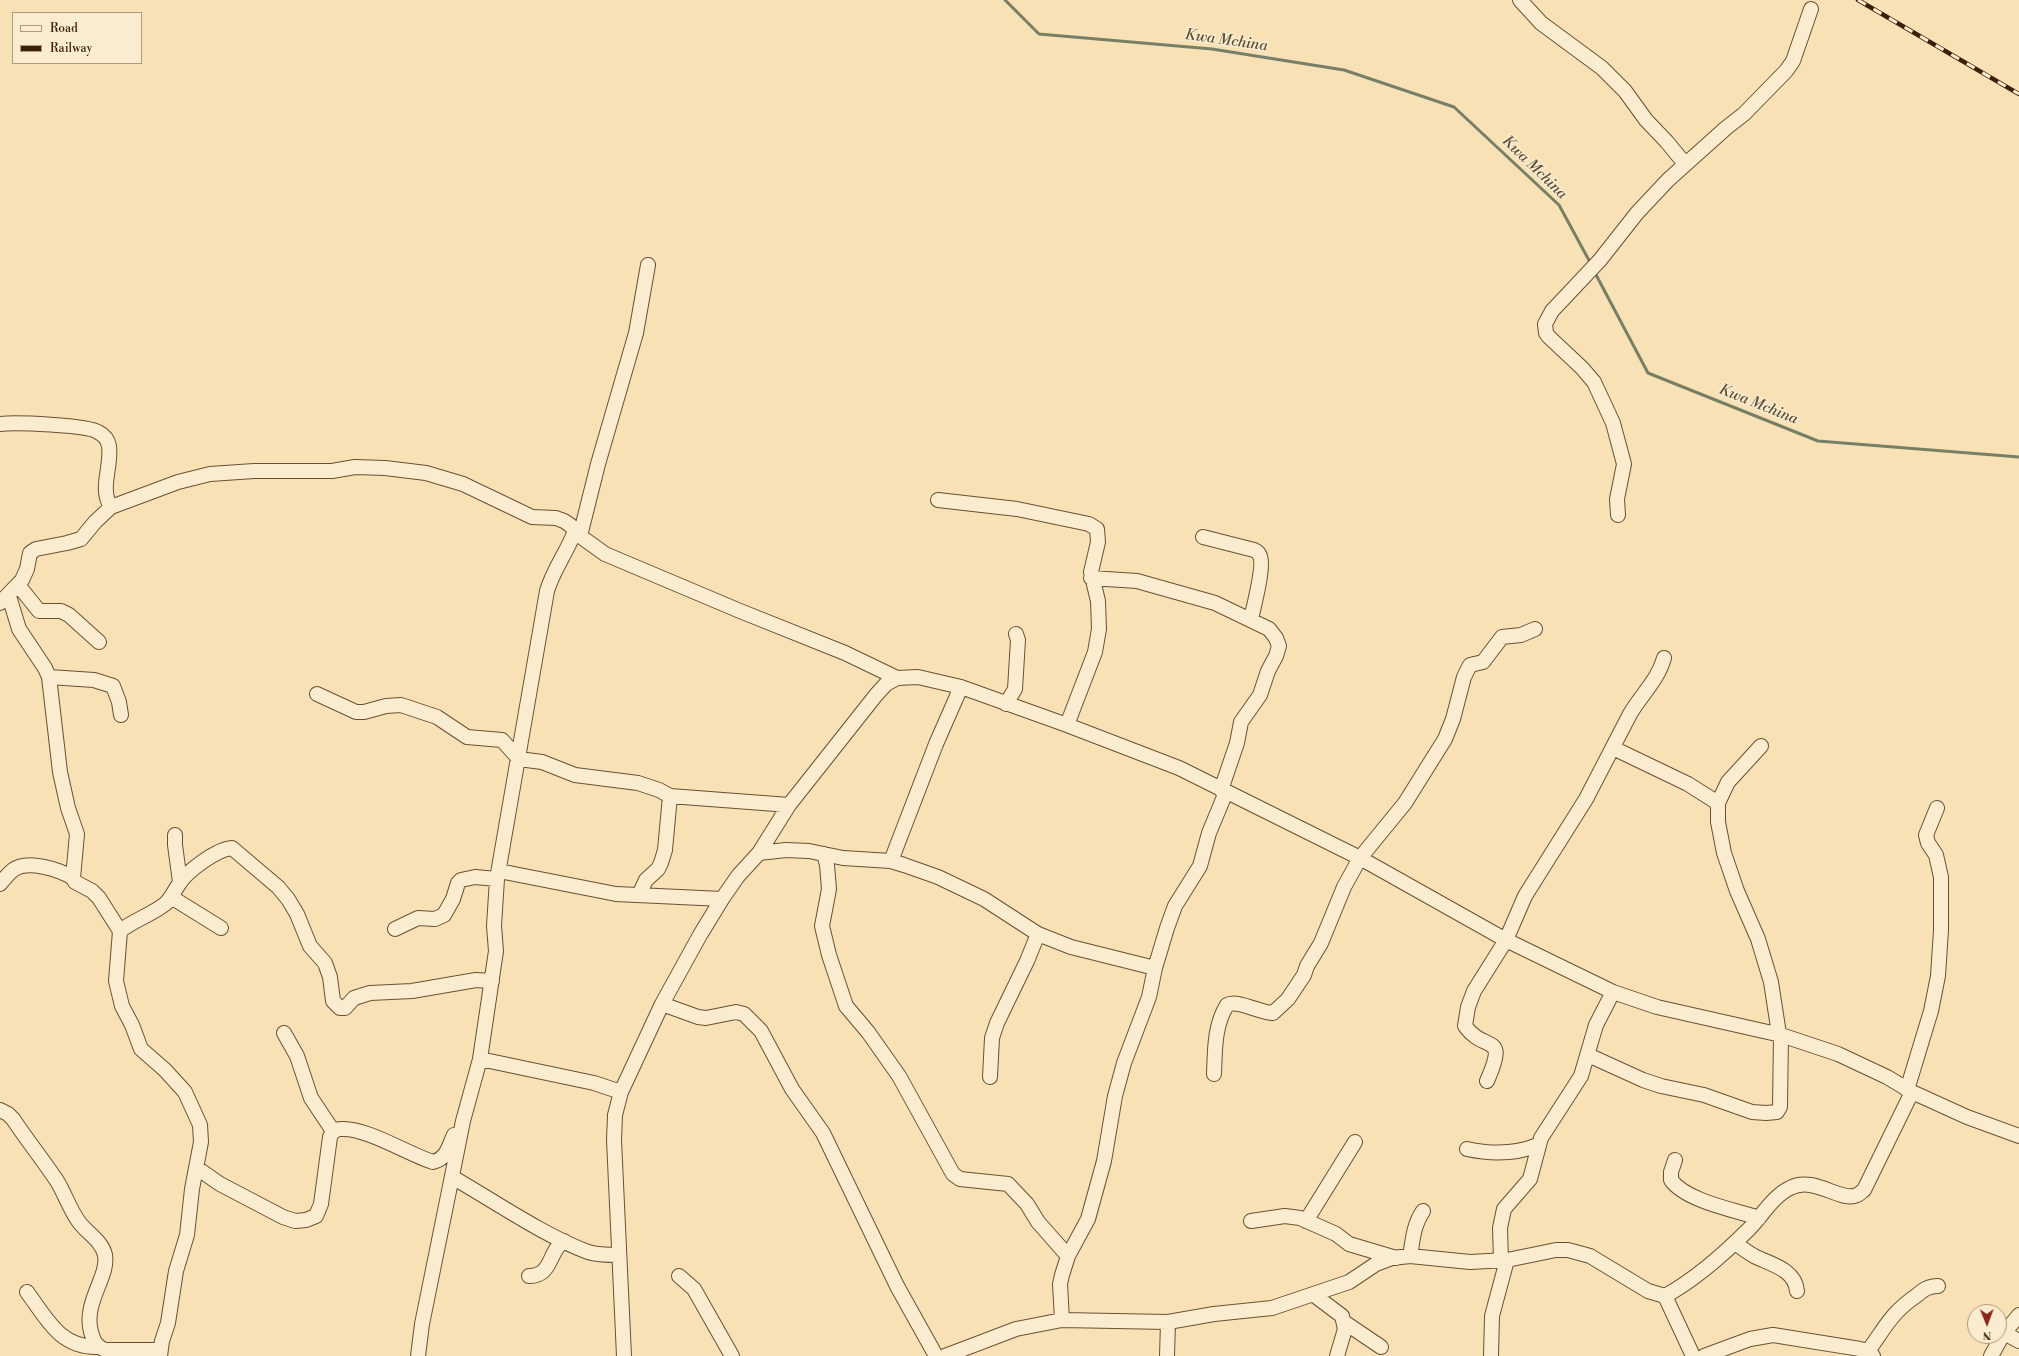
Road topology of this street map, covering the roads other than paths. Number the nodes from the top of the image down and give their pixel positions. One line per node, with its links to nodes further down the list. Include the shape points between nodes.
1 (1520, 0): 3 (street, via 1541,23 1602,68 1625,91 1646,120)
2 (1812, 9): 3 (street, via 1794,61 1786,71 1744,114)
3 (1685, 164): 8 (street, via 1636,213 1600,260 1552,311 1544,324 1546,333 1594,382 1613,423 1624,464 1617,499)
4 (648, 265): 9 (street, via 636,333)
5 (0, 424): 7 (street, via 91,429 104,436 109,447 106,491)
6 (938, 500): 11 (street, via 1017,509 1093,526 1099,534)
7 (111, 506): 9 (street, via 178,482 210,474 332,471 355,467 385,468 426,473 463,484 532,517 564,521 570,524); 12 (street, via 81,539 68,544 36,549 30,553 27,569)
8 (1618, 515)
9 (577, 534): 19 (street, via 605,554 845,653); 27 (street, via 550,579)
10 (1203, 537): 13 (street, via 1254,550 1259,554 1260,573)
11 (1091, 578): 13 (street, via 1137,581 1168,588 1215,602); 24 (street, via 1098,601 1099,629 1095,652)
12 (9, 595): 16 (street, via 39,611 61,611 69,615); 18 (street, via 19,629)
13 (1251, 620): 28 (street, via 1273,632 1278,650 1256,704 1241,722)
14 (1535, 629): 36 (street, via 1521,635 1502,637 1482,662 1470,665 1445,739 1405,803)
15 (1016, 634): 22 (street, via 1017,682)
16 (99, 642)
17 (1664, 658): 26 (street, via 1662,669 1633,708)
18 (49, 677): 23 (street, via 94,680 113,686); 39 (street, via 60,772 77,834)
19 (897, 678): 20 (street, via 918,678); 31 (street, via 886,684 876,695)
20 (960, 687): 22 (street); 37 (street)
21 (317, 694): 27 (street, via 356,712 401,705 416,709 437,717 467,737 502,740)
22 (1006, 704): 24 (street)
23 (121, 715)
24 (1067, 725): 28 (street, via 1179,768)
25 (1761, 746): 30 (street, via 1728,782)
26 (1613, 748): 30 (street, via 1688,784); 49 (street, via 1582,806 1525,896)
27 (519, 759): 29 (street, via 542,762 575,775 638,784); 38 (street)
28 (1224, 791): 36 (street); 50 (street, via 1200,866 1175,906)
29 (670, 796): 31 (street); 42 (street, via 665,850 661,863 646,880)
30 (1718, 803): 55 (street, via 1718,822 1724,853 1758,939 1772,988)
31 (789, 805): 34 (street)
32 (1937, 808): 61 (street, via 1926,835 1936,855 1941,877 1938,976)
33 (175, 834): 40 (street)
34 (759, 853): 35 (street, via 786,850); 44 (street)
35 (824, 854): 37 (street, via 843,858); 80 (street, via 829,889 822,926 846,1006 899,1076 953,1174 960,1179 1008,1184)
36 (1360, 858): 49 (street); 58 (street, via 1344,887 1322,943 1288,999 1273,1013 1235,1004 1227,1005 1217,1032)
37 (891, 861): 48 (street, via 938,877 984,899)
38 (498, 875): 42 (street, via 616,894); 46 (street, via 461,880 444,915 435,919 418,918); 51 (street, via 494,926 496,951)
39 (74, 878): 41 (street, via 56,870 37,866 20,867 13,870); 47 (street, via 78,884 99,898)
40 (180, 882): 43 (street); 51 (street, via 220,851 232,848 237,851 288,899 310,946 325,963 333,1000 340,1008 345,1008 354,998 370,993 412,991 476,980)
41 (0, 884)
42 (639, 895): 44 (street)
43 (171, 897): 45 (street); 47 (street, via 157,909)
44 (722, 899): 53 (street)
45 (221, 928)
46 (395, 929)
47 (120, 931): 71 (street, via 116,972 122,1006 141,1049 166,1070 185,1092 202,1135)
48 (1038, 934): 50 (street, via 1071,947); 59 (street, via 997,1023 992,1038)
49 (1506, 940): 52 (street); 60 (street, via 1474,991 1464,1020 1467,1028 1496,1048 1496,1062)
50 (1154, 968): 80 (street, via 1149,997 1124,1063 1104,1161 1088,1218)
51 (492, 981): 57 (street)
52 (1613, 992): 55 (street, via 1664,1009); 56 (street, via 1596,1025)
53 (662, 1004): 62 (street); 105 (street, via 706,1018 736,1012 744,1014 761,1030 796,1095 823,1133 897,1286)
54 (284, 1033): 65 (street, via 297,1056 311,1098)
55 (1780, 1034): 56 (street, via 1780,1107 1777,1112 1772,1113 1752,1112 1704,1095 1643,1080); 61 (street, via 1838,1054 1887,1077)
56 (1588, 1055): 68 (street, via 1576,1086)
57 (480, 1059): 62 (street, via 594,1083); 64 (street)
58 (1214, 1074)
59 (990, 1077)
60 (1487, 1081)
61 (1909, 1091): 66 (street, via 1967,1117); 74 (street, via 1864,1190 1857,1196 1848,1197 1809,1184 1797,1185 1778,1196)
62 (621, 1092): 79 (street, via 615,1115 614,1140)
63 (1, 1109): 98 (street, via 13,1119 57,1182 78,1222 100,1244 104,1254 104,1265 89,1311 93,1341)
64 (463, 1121): 65 (street, via 445,1155 433,1162 357,1131 343,1128); 72 (street)
65 (333, 1131): 71 (street, via 321,1204 316,1216 306,1220 295,1221 283,1216 220,1184)
66 (2019, 1136)
67 (1355, 1142): 76 (street)
68 (1538, 1145): 69 (street, via 1512,1152 1481,1152); 82 (street, via 1530,1179 1504,1209 1500,1228)
69 (1467, 1149)
70 (1675, 1160): 74 (street, via 1671,1180 1682,1190)
71 (197, 1168): 100 (street, via 187,1236 176,1271 168,1323)
72 (452, 1177): 77 (street); 102 (street, via 422,1324)
73 (1423, 1211): 81 (street)
74 (1759, 1218): 78 (street)
75 (1251, 1221): 76 (street, via 1285,1216)
76 (1306, 1221): 81 (street, via 1336,1234 1349,1244)
77 (564, 1241): 79 (street, via 589,1252); 83 (street, via 545,1270)
78 (1735, 1243): 86 (street, via 1745,1251 1786,1271 1796,1283); 89 (street, via 1678,1289)
79 (618, 1255): 103 (street)
80 (1068, 1256): 91 (street, via 1060,1284)
81 (1403, 1257): 82 (street, via 1470,1262); 88 (street, via 1376,1264 1349,1282)
82 (1504, 1260): 89 (street, via 1556,1250 1580,1252 1648,1292); 109 (street, via 1492,1316)
83 (529, 1276)
84 (679, 1276): 104 (street, via 694,1289)
85 (1938, 1286): 101 (street, via 1930,1286 1894,1313)
86 (1797, 1291)
87 (27, 1292): 98 (street, via 61,1335 74,1344)
88 (1314, 1295): 92 (street, via 1272,1308); 93 (street, via 1338,1312)
89 (1665, 1296): 110 (street)
90 (2019, 1315): 94 (street)
91 (1062, 1320): 92 (street); 106 (street, via 1016,1329)
92 (1168, 1322): 107 (street)
93 (1344, 1322): 99 (street); 108 (street, via 1345,1329)
94 (2007, 1329)
95 (2007, 1335): 96 (street)
96 (2019, 1341)
97 (1998, 1344): 112 (street)
98 (98, 1347): 100 (street)
99 (1381, 1348)
100 (160, 1353)
101 (1871, 1354): 111 (street, via 1773,1335 1750,1339)
102 (418, 1356)
103 (624, 1356)
104 (732, 1356)
105 (936, 1356)
106 (946, 1356)
107 (1168, 1356)
108 (1337, 1356)
109 (1490, 1356)
110 (1693, 1356)
111 (1704, 1356)
112 (1991, 1356)

